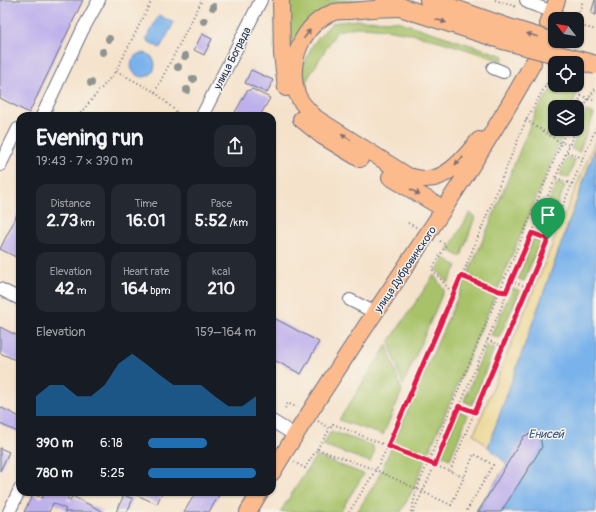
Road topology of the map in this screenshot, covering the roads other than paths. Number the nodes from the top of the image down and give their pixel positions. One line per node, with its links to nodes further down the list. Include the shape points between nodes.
1 (99, 0): 13 (street)
2 (261, 0): 14 (street, улица Бограда)
3 (281, 0): 18 (main road, one-way to 18, via 282,54 286,85 289,101 300,118 322,136)
4 (385, 0): 7 (highway)
5 (429, 0): 9 (highway)
6 (526, 0): 8 (street)
7 (403, 8): 9 (highway, one-way to 9); 15 (main road, one-way to 7, via 442,176 424,179 408,176 316,118 306,109 298,95 294,78 295,59 300,43 311,29 323,18 336,12)
8 (553, 12)
9 (505, 33): 10 (highway, one-way to 9, bridge); 12 (highway, bridge)
10 (596, 55)
11 (533, 63): 15 (main road, улица Дубровинского)
12 (596, 65)
13 (44, 112)
14 (204, 112)
15 (505, 113): 18 (main road, улица Дубровинского)
16 (16, 133): 17 (street)
17 (0, 165)
18 (444, 209): 22 (main road, улица Дубровинского)
19 (0, 289): 20 (street)
20 (16, 297)
21 (350, 300): 22 (street)
22 (376, 313): 24 (main road, улица Дубровинского)
23 (276, 423): 24 (street)
24 (295, 435): 25 (main road, улица Дубровинского)
25 (276, 466)
26 (17, 496): 28 (street)
27 (258, 496): 29 (main road)
28 (9, 512)
29 (248, 512)

